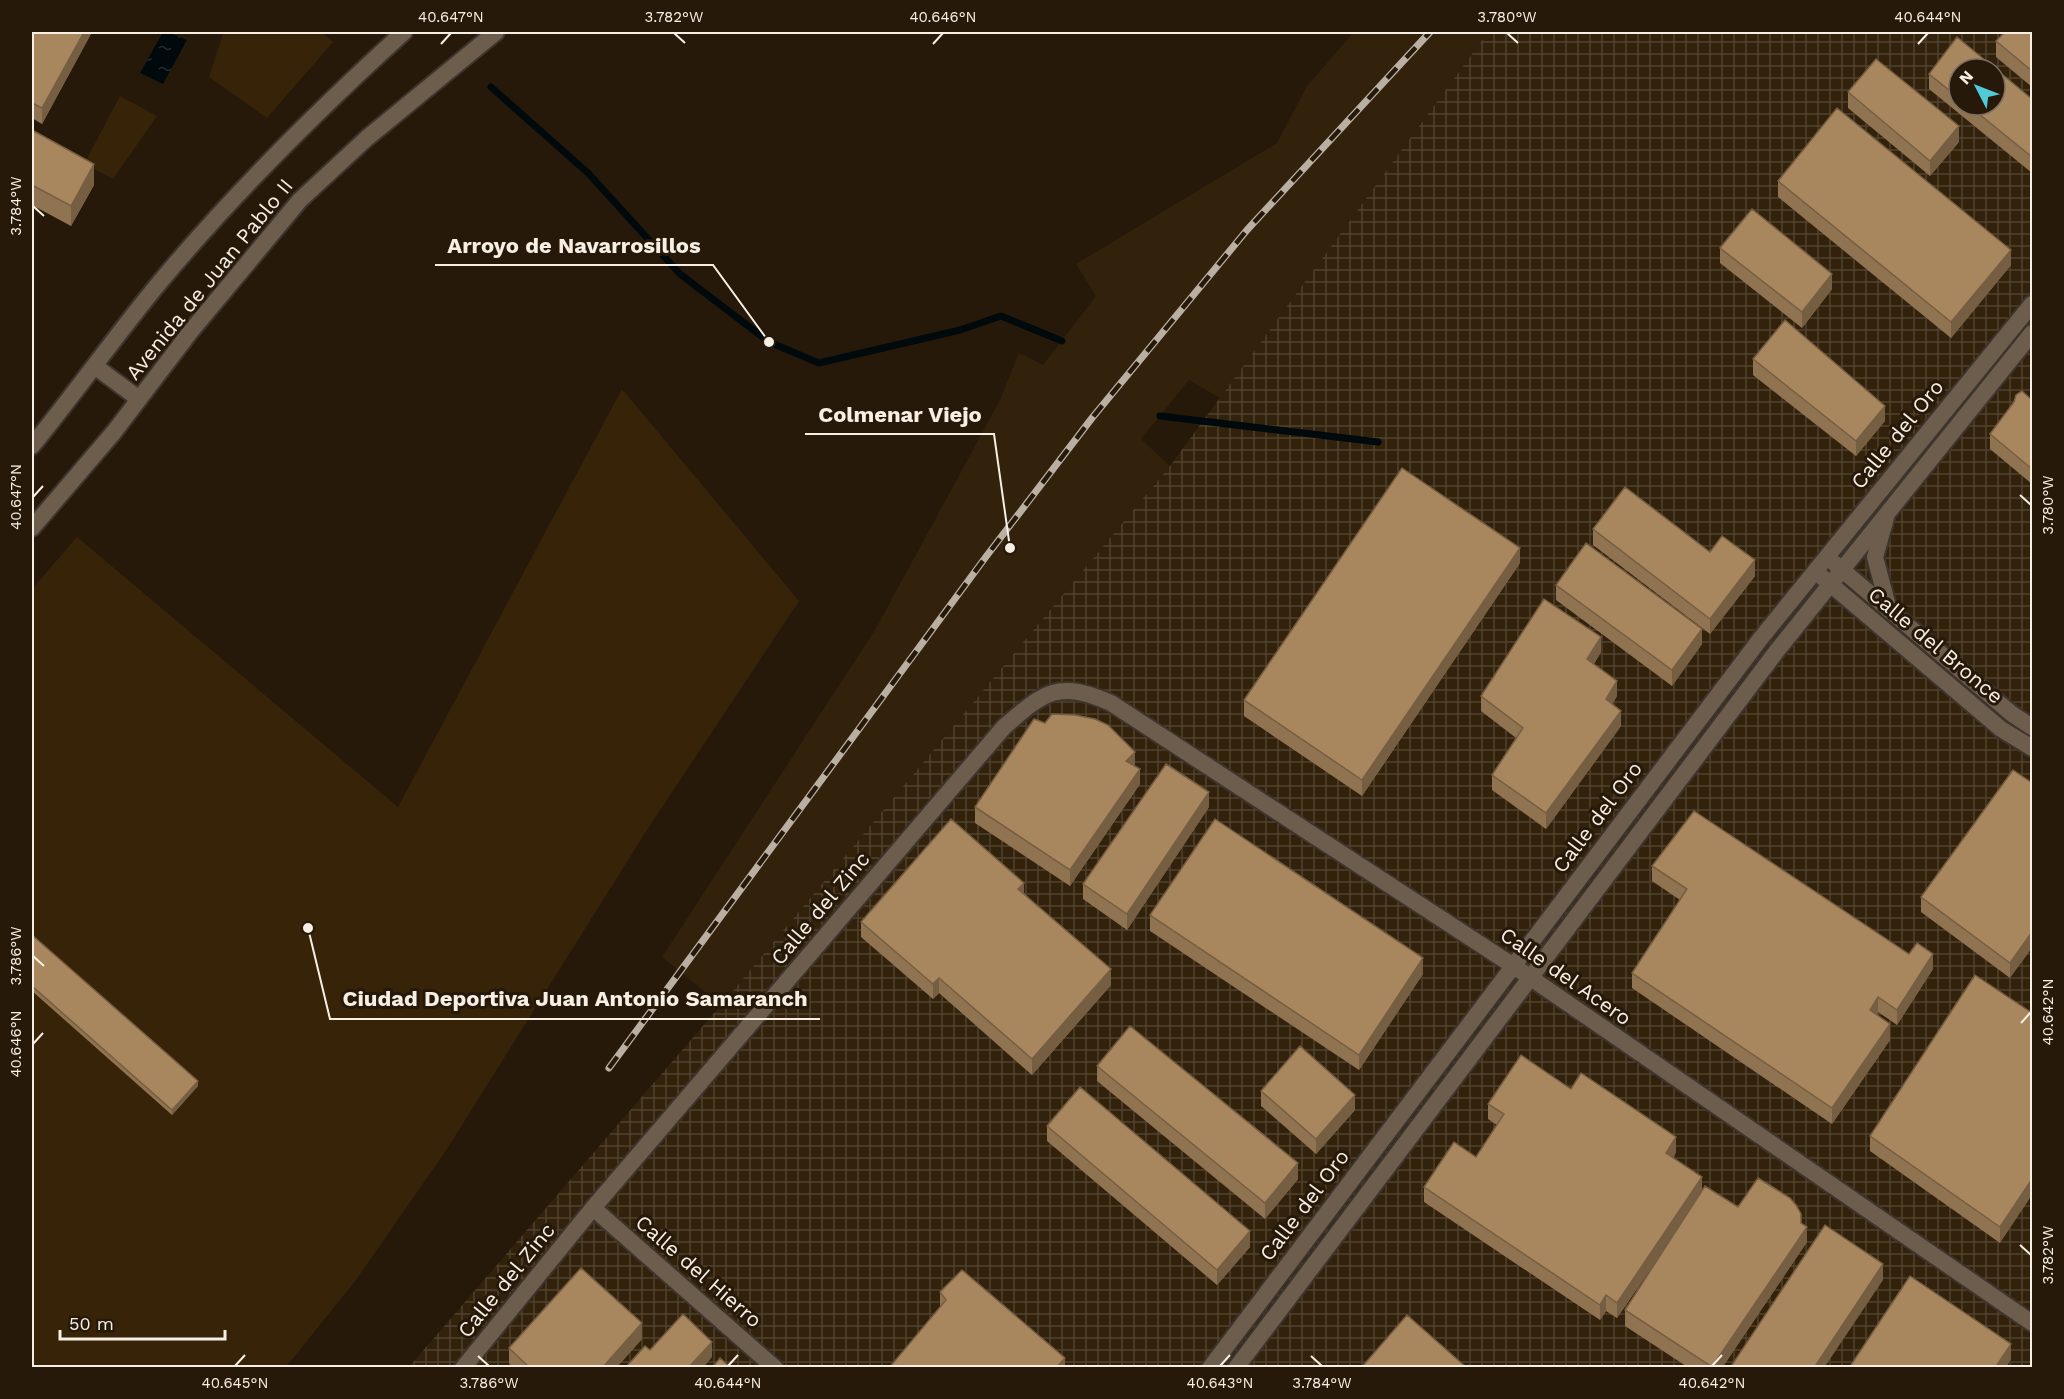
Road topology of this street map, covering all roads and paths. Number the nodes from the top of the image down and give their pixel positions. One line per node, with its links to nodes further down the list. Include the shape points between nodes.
1 (404, 32): 5 (street, Avenida de Juan Pablo II, via 324,104 234,197 160,282)
2 (496, 32): 6 (street, Avenida de Juan Pablo II, via 367,138 300,200)
3 (2032, 304): 10 (street, Calle del Oro)
4 (2032, 333): 8 (street, Calle del Oro)
5 (96, 367): 6 (street); 7 (street, Avenida de Juan Pablo II)
6 (139, 399): 9 (street, Avenida de Juan Pablo II)
7 (32, 446)
8 (1888, 512): 11 (street, Calle del Oro); 14 (street, via 1875,557)
9 (32, 528)
10 (1826, 556): 11 (street, Calle del Bronce); 12 (street, Calle del Oro)
11 (1841, 569): 13 (street, Calle del Oro); 14 (street, Calle del Bronce)
12 (1815, 571): 13 (street, Calle del Bronce); 18 (street, Calle del Oro)
13 (1830, 584): 17 (street, Calle del Bronce, via 2001,729); 19 (street, Calle del Oro)
14 (1889, 610): 16 (street, Calle del Bronce)
15 (1063, 689): 18 (street, Calle del Acero, via 1086,692 1111,703); 20 (street, Calle del Zinc, via 1032,702 1004,727)
16 (2032, 727)
17 (2032, 748)
18 (1512, 965): 19 (street, Calle del Acero); 24 (street, Calle del Oro)
19 (1530, 979): 21 (street, Calle del Acero); 25 (street, Calle del Oro)
20 (593, 1208): 22 (street, Calle del Zinc); 23 (street, Calle del Hierro)
21 (2032, 1323)
22 (463, 1368)
23 (775, 1368)
24 (1210, 1368)
25 (1236, 1368)

